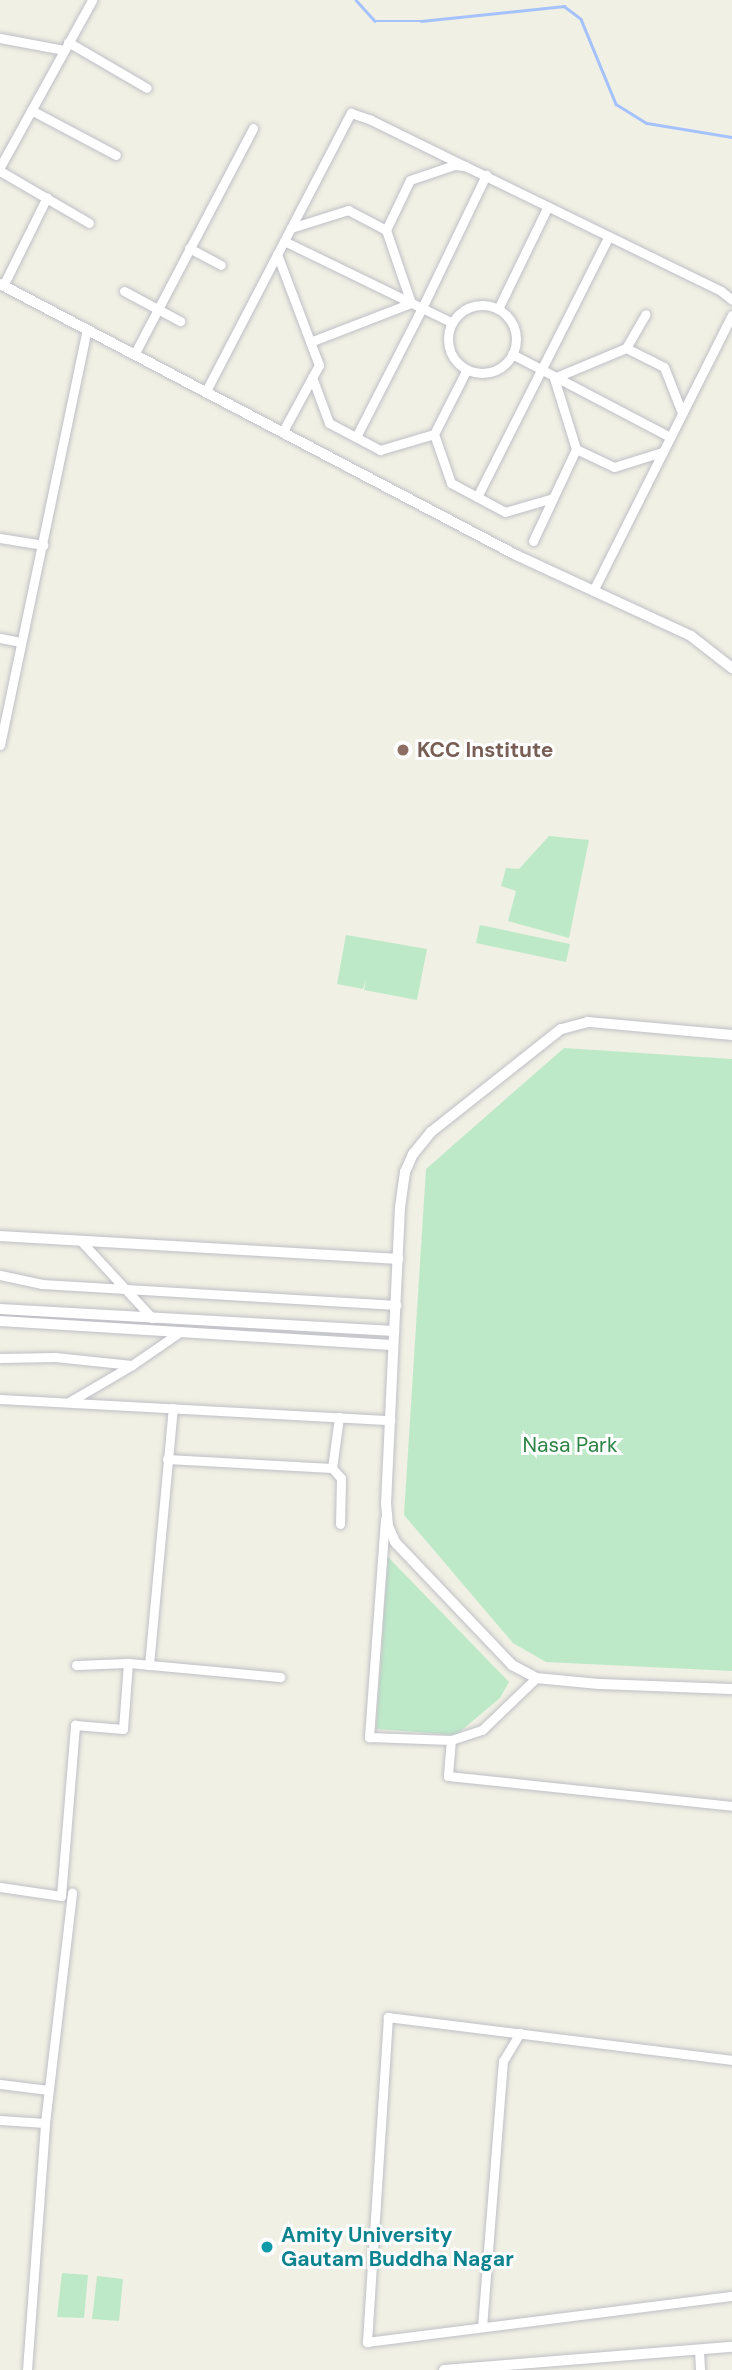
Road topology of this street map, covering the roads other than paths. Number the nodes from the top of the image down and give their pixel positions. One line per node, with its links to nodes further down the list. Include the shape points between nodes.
1 (92, 0): 3 (street)
2 (0, 38): 3 (street)
3 (66, 46): 4 (street); 5 (street)
4 (147, 88)
5 (31, 110): 7 (street); 9 (street)
6 (253, 128): 18 (street)
7 (116, 155)
8 (465, 166): 10 (street); 14 (street, via 351,113); 15 (street, via 454,164 410,180)
9 (0, 169): 11 (street)
10 (486, 175): 12 (street); 25 (street)
11 (47, 197): 13 (street); 21 (street)
12 (548, 206): 16 (street); 27 (street)
13 (89, 223)
14 (291, 228): 15 (street, via 348,209); 17 (street)
15 (386, 230): 24 (street)
16 (610, 236): 23 (street); 38 (street)
17 (284, 241): 19 (street); 24 (street)
18 (189, 248): 20 (street); 26 (street)
19 (277, 254): 33 (street); 41 (street)
20 (221, 265)
21 (2, 285): 32 (street)
22 (124, 291): 26 (street)
23 (732, 300)
24 (411, 303): 25 (street); 33 (street)
25 (422, 308): 31 (street); 45 (street)
26 (158, 309): 30 (street); 35 (street)
27 (498, 309): 31 (street, via 472,306); 36 (street, via 515,329)
28 (646, 314): 34 (street)
29 (732, 315): 42 (street)
30 (180, 321)
31 (451, 322): 37 (street, via 449,350)
32 (87, 330): 35 (street); 53 (street)
33 (310, 342): 39 (street, via 318,365)
34 (626, 348): 40 (street); 42 (street, via 664,367)
35 (135, 353): 41 (street)
36 (512, 354): 37 (street, via 492,373); 38 (street)
37 (466, 371): 44 (street)
38 (542, 371): 40 (street); 49 (street)
39 (312, 377): 43 (street); 45 (street, via 329,423)
40 (554, 378): 46 (street); 47 (street)
41 (206, 391): 43 (street)
42 (682, 413): 46 (street)
43 (283, 431): 54 (street)
44 (434, 434): 45 (street, via 380,450); 49 (street, via 451,483)
45 (356, 437)
46 (670, 437): 48 (street)
47 (576, 449): 48 (street, via 614,467); 50 (street)
48 (662, 452): 54 (street)
49 (477, 497): 50 (street, via 506,512)
50 (553, 498): 52 (street)
51 (0, 538): 53 (street)
52 (533, 541)
53 (43, 545): 56 (street)
54 (593, 591): 57 (street, via 691,636)
55 (0, 638): 56 (street)
56 (21, 642): 58 (street)
57 (732, 668)
58 (0, 745)
59 (732, 1035): 62 (street, via 588,1022 561,1029 431,1132 413,1154 405,1172)
60 (0, 1236): 61 (street)
61 (81, 1241): 62 (street); 64 (street)
62 (398, 1259): 65 (street)
63 (0, 1275): 64 (street, via 42,1284)
64 (125, 1288): 65 (street); 67 (street)
65 (396, 1305): 69 (street)
66 (0, 1309): 67 (street)
67 (152, 1318): 69 (street)
68 (0, 1321): 70 (street)
69 (394, 1331): 71 (street)
70 (180, 1332): 71 (street); 73 (street)
71 (391, 1345): 78 (street)
72 (0, 1358): 73 (street, via 55,1357)
73 (132, 1365): 75 (street)
74 (0, 1399): 75 (street)
75 (69, 1402): 76 (street)
76 (173, 1408): 77 (street); 79 (street)
77 (339, 1417): 78 (street); 80 (street)
78 (390, 1420): 81 (street)
79 (167, 1459): 80 (street); 85 (street)
80 (332, 1468): 82 (street, via 341,1478)
81 (386, 1503): 87 (street, via 388,1526 404,1552 491,1646); 89 (street, via 369,1737)
82 (340, 1524)
83 (128, 1663): 84 (street); 85 (street); 91 (street, via 123,1729 75,1725 61,1896)
84 (76, 1665)
85 (149, 1665): 86 (street)
86 (280, 1677)
87 (536, 1678): 88 (street); 89 (street, via 482,1730)
88 (732, 1689)
89 (451, 1740): 90 (street, via 448,1776)
90 (732, 1807)
91 (0, 1887)
92 (72, 1893): 96 (street)
93 (520, 2033): 94 (street); 100 (street, via 503,2061); 100 (street, via 388,2017 367,2342)
94 (732, 2060)
95 (0, 2084): 96 (street)
96 (49, 2090): 98 (street)
97 (0, 2120): 98 (street)
98 (45, 2123): 103 (street)
99 (732, 2296): 100 (street)
100 (481, 2327)
101 (732, 2347): 102 (street)
102 (699, 2350): 104 (street); 105 (street)
103 (27, 2370)
104 (444, 2370)
105 (700, 2370)

